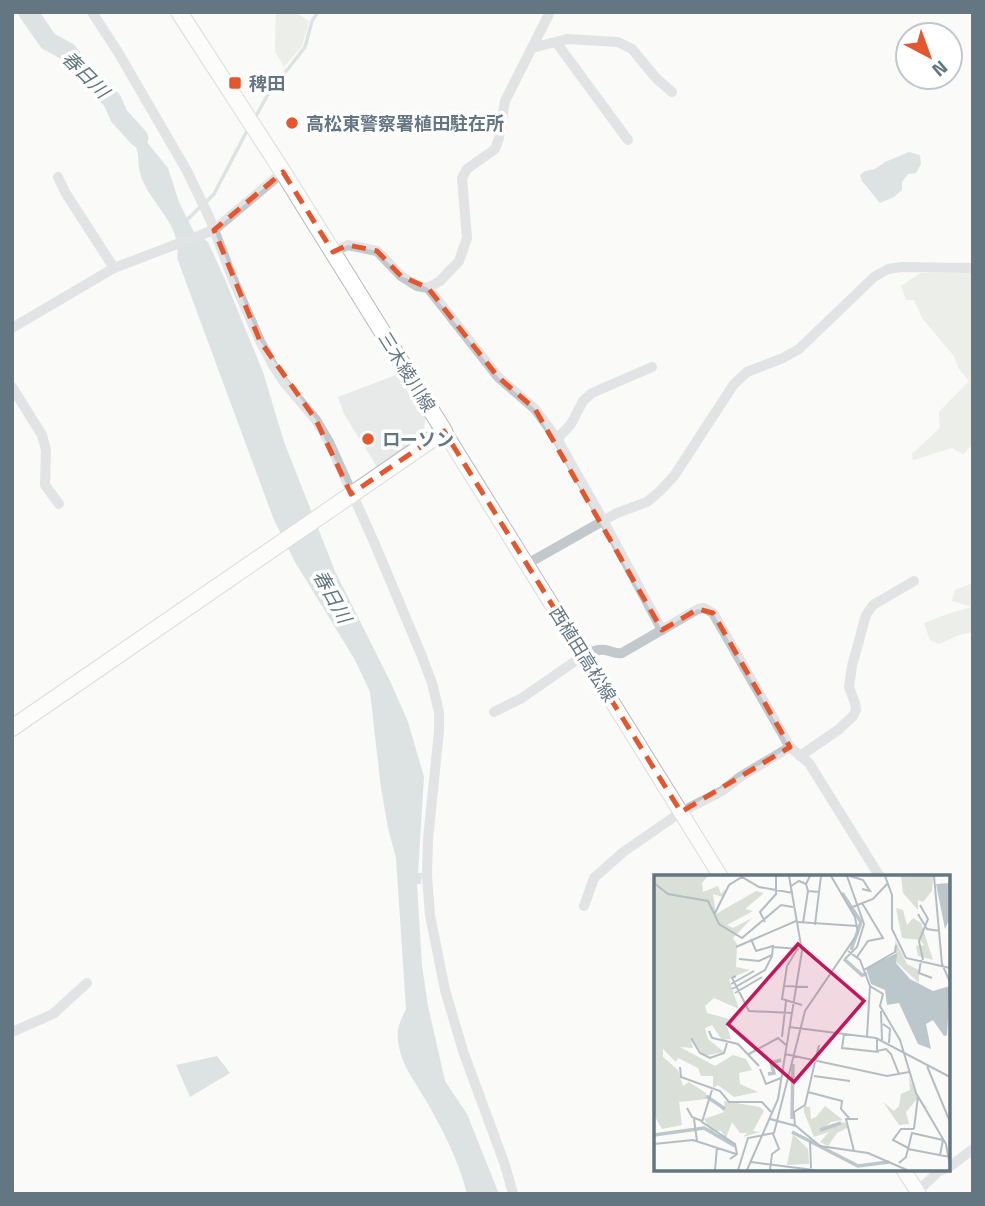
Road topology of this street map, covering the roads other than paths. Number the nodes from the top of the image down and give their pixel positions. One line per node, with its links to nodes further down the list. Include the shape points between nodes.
1 (92, 12): 10 (street, via 187,171)
2 (179, 12): 8 (main road, 三木綾川線)
3 (550, 12): 5 (street)
4 (556, 42): 5 (street); 6 (street, via 618,42 632,49); 7 (street)
5 (532, 48): 14 (street, via 505,101 495,149 462,178 467,238 459,261)
6 (671, 92)
7 (628, 139)
8 (283, 172): 10 (street); 11 (main road, 三木綾川線)
9 (58, 177): 12 (street)
10 (211, 231): 12 (street); 20 (street, via 260,341 284,382 316,420)
11 (333, 252): 14 (street, via 348,245 376,251 401,275); 18 (main road, 三木綾川線)
12 (114, 268): 15 (street)
13 (973, 268): 22 (street, via 902,267 874,277 799,349 747,372 734,384 660,491 647,502)
14 (428, 288): 19 (street, via 498,377 535,409)
15 (12, 328)
16 (652, 367): 19 (street, via 592,393)
17 (12, 387): 21 (street, via 42,435 45,485)
18 (444, 431): 20 (main road, 三木綾川線); 23 (main road, 西植田高松線)
19 (557, 439): 22 (street)
20 (351, 494): 28 (main road, 三木綾川線); 42 (street, via 436,699 439,731 428,839 430,915 463,1051)
21 (60, 503)
22 (603, 520): 23 (street); 25 (street)
23 (527, 564): 26 (main road, 西植田高松線)
24 (914, 581): 30 (street, via 866,615 849,687 856,710 853,716)
25 (662, 630): 26 (street, via 622,653 594,650); 29 (street, via 698,609 713,613)
26 (584, 655): 27 (street); 31 (main road, 西植田高松線)
27 (494, 712)
28 (12, 727)
29 (790, 747): 30 (street); 31 (street)
30 (800, 755): 33 (street)
31 (681, 812): 32 (main road, 西植田高松線); 34 (street, via 594,878)
32 (720, 875)
33 (879, 875)
34 (584, 906)
35 (87, 983): 36 (street, via 53,1014)
36 (12, 1032)
37 (973, 1149): 38 (street)
38 (950, 1165)
39 (904, 1171): 41 (main road)
40 (939, 1171): 41 (street)
41 (918, 1193)
42 (513, 1194)

